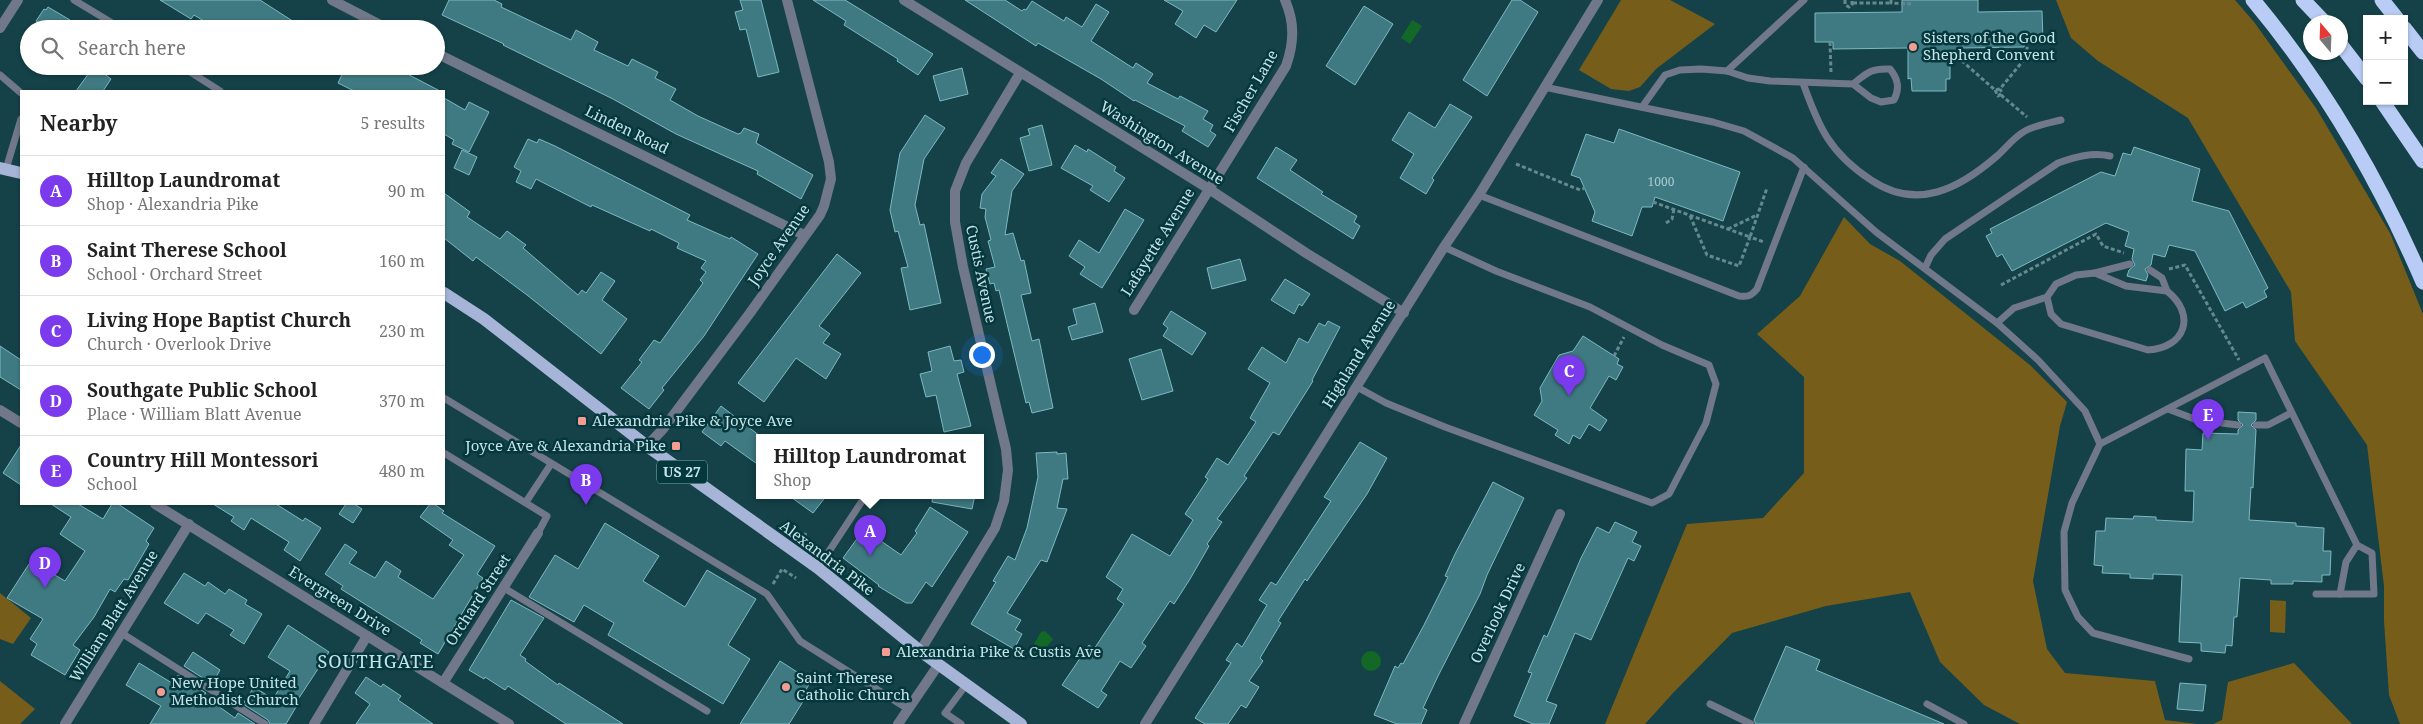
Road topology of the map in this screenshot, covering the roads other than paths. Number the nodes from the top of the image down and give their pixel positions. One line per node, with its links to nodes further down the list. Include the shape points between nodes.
1 (18, 0): 16 (street)
2 (74, 0): 14 (lane)
3 (332, 0): 15 (street)
4 (787, 0): 42 (street, Joyce Avenue, via 826,148 831,179 824,206)
5 (904, 0): 22 (street, Washington Avenue)
6 (1286, 0): 40 (street, Fischer Lane, via 1293,31 1286,66)
7 (1598, 0): 28 (street, Highland Avenue)
8 (1804, 0): 21 (lane)
9 (2253, 0): 48 (highway, via 2287,42 2357,147)
10 (2303, 0): 12 (highway)
11 (2382, 0): 13 (highway)
12 (2317, 15)
13 (2394, 15)
14 (107, 20)
15 (371, 20)
16 (0, 28)
17 (2408, 33): 18 (highway)
18 (2423, 52)
19 (2348, 54): 23 (highway)
20 (445, 57): 42 (street, Linden Road)
21 (1727, 71): 26 (lane, via 1748,78); 32 (lane, via 1680,70 1665,75)
22 (1020, 73): 40 (street, Washington Avenue); 80 (street, Custis Avenue, via 966,163 959,178 955,201 955,222 963,267 1006,449 1008,470 1004,502 989,541)
23 (2363, 74)
24 (0, 75): 30 (lane)
25 (195, 75): 29 (lane)
26 (1803, 83): 27 (lane); 33 (lane, via 1815,117 1834,149 1875,184 1905,196 1928,196 1942,191 1979,170 2016,137 2037,126)
27 (1853, 84): 27 (lane, via 1881,102 1894,100 1899,91 1896,76 1890,68 1867,72)
28 (1544, 87): 32 (lane); 41 (street, Highland Avenue)
29 (218, 90)
30 (20, 92)
31 (2385, 105): 36 (highway)
32 (1642, 107): 37 (lane, via 1744,131)
33 (2061, 120)
34 (20, 121): 38 (lane)
35 (2110, 156): 45 (lane, via 2075,157 2058,163 1945,239 1930,254)
36 (2423, 161)
37 (1804, 167): 41 (lane, via 1752,295 1739,296); 45 (lane, via 1876,232)
38 (3, 169): 39 (main road)
39 (20, 173)
40 (1209, 189): 52 (street, Lafayette Avenue); 53 (street, Washington Avenue)
41 (1479, 195): 43 (street, Highland Avenue)
42 (804, 235): 64 (street, Joyce Avenue, via 745,320)
43 (1444, 247): 53 (street, Highland Avenue); 55 (lane, via 1590,307 1709,364 1716,384 1712,400 1694,448 1668,494 1652,503 1445,427 1386,403)
44 (2131, 260): 47 (lane)
45 (1925, 268): 54 (lane)
46 (2150, 270): 49 (lane, via 2162,278)
47 (2095, 273): 49 (lane, via 2126,286); 51 (lane, via 2076,275 2056,284)
48 (2423, 282)
49 (2167, 291): 51 (lane, via 2182,308 2184,327 2177,340 2160,349 2148,350 2061,324 2051,314)
50 (445, 294): 64 (main road, Alexandria Pike / US 27, via 484,319)
51 (2047, 297): 54 (lane, via 2014,308)
52 (1134, 310)
53 (1404, 312): 55 (street, Highland Avenue)
54 (1997, 323): 63 (lane, via 2038,360 2085,411)
55 (1357, 387): 96 (street, Highland Avenue)
56 (445, 399): 66 (lane)
57 (2168, 409): 59 (lane, via 2265,358); 61 (lane, via 2197,420); 63 (lane)
58 (0, 410): 60 (street)
59 (2291, 413): 62 (lane, via 2268,424); 73 (lane)
60 (20, 422)
61 (2238, 425)
62 (2256, 425)
63 (2100, 444): 81 (lane, via 2072,503 2064,532 2065,590 2078,617 2093,633)
64 (648, 446): 74 (main road, Alexandria Pike / US 27)
65 (445, 454): 68 (lane)
66 (551, 464): 68 (lane); 87 (lane, via 767,594 800,641)
67 (863, 499): 74 (lane)
68 (526, 502): 72 (lane, via 548,516)
69 (157, 505): 71 (street, Evergreen Drive)
70 (1560, 514): 97 (street, Overlook Drive)
71 (189, 524): 78 (street, William Blatt Avenue); 79 (street, Evergreen Drive)
72 (538, 533): 75 (street, Orchard Street)
73 (2357, 545): 77 (lane, via 2346,562); 77 (lane, via 2372,553 2374,594)
74 (818, 568): 80 (main road, Alexandria Pike / US 27)
75 (504, 588): 83 (street, Orchard Street); 88 (lane)
76 (2316, 594): 77 (lane)
77 (2340, 594)
78 (123, 634): 89 (street, William Blatt Avenue); 90 (lane)
79 (367, 636): 83 (street, Evergreen Drive); 91 (street)
80 (920, 651): 82 (main road, Alexandria Pike / US 27)
81 (2189, 659)
82 (939, 664): 84 (main road, Alexandria Pike / US 27); 87 (street)
83 (443, 683): 92 (street, Evergreen Drive)
84 (966, 685): 94 (lane, via 945,713); 95 (main road, Alexandria Pike / US 27)
85 (1710, 704): 98 (lane)
86 (1927, 704): 99 (lane)
87 (908, 709): 93 (street)
88 (707, 711)
89 (67, 723)
90 (265, 724)
91 (314, 724)
92 (509, 724)
93 (898, 724)
94 (961, 724)
95 (1021, 724)
96 (1145, 724)
97 (1464, 724)
98 (1751, 724)
99 (1964, 724)

